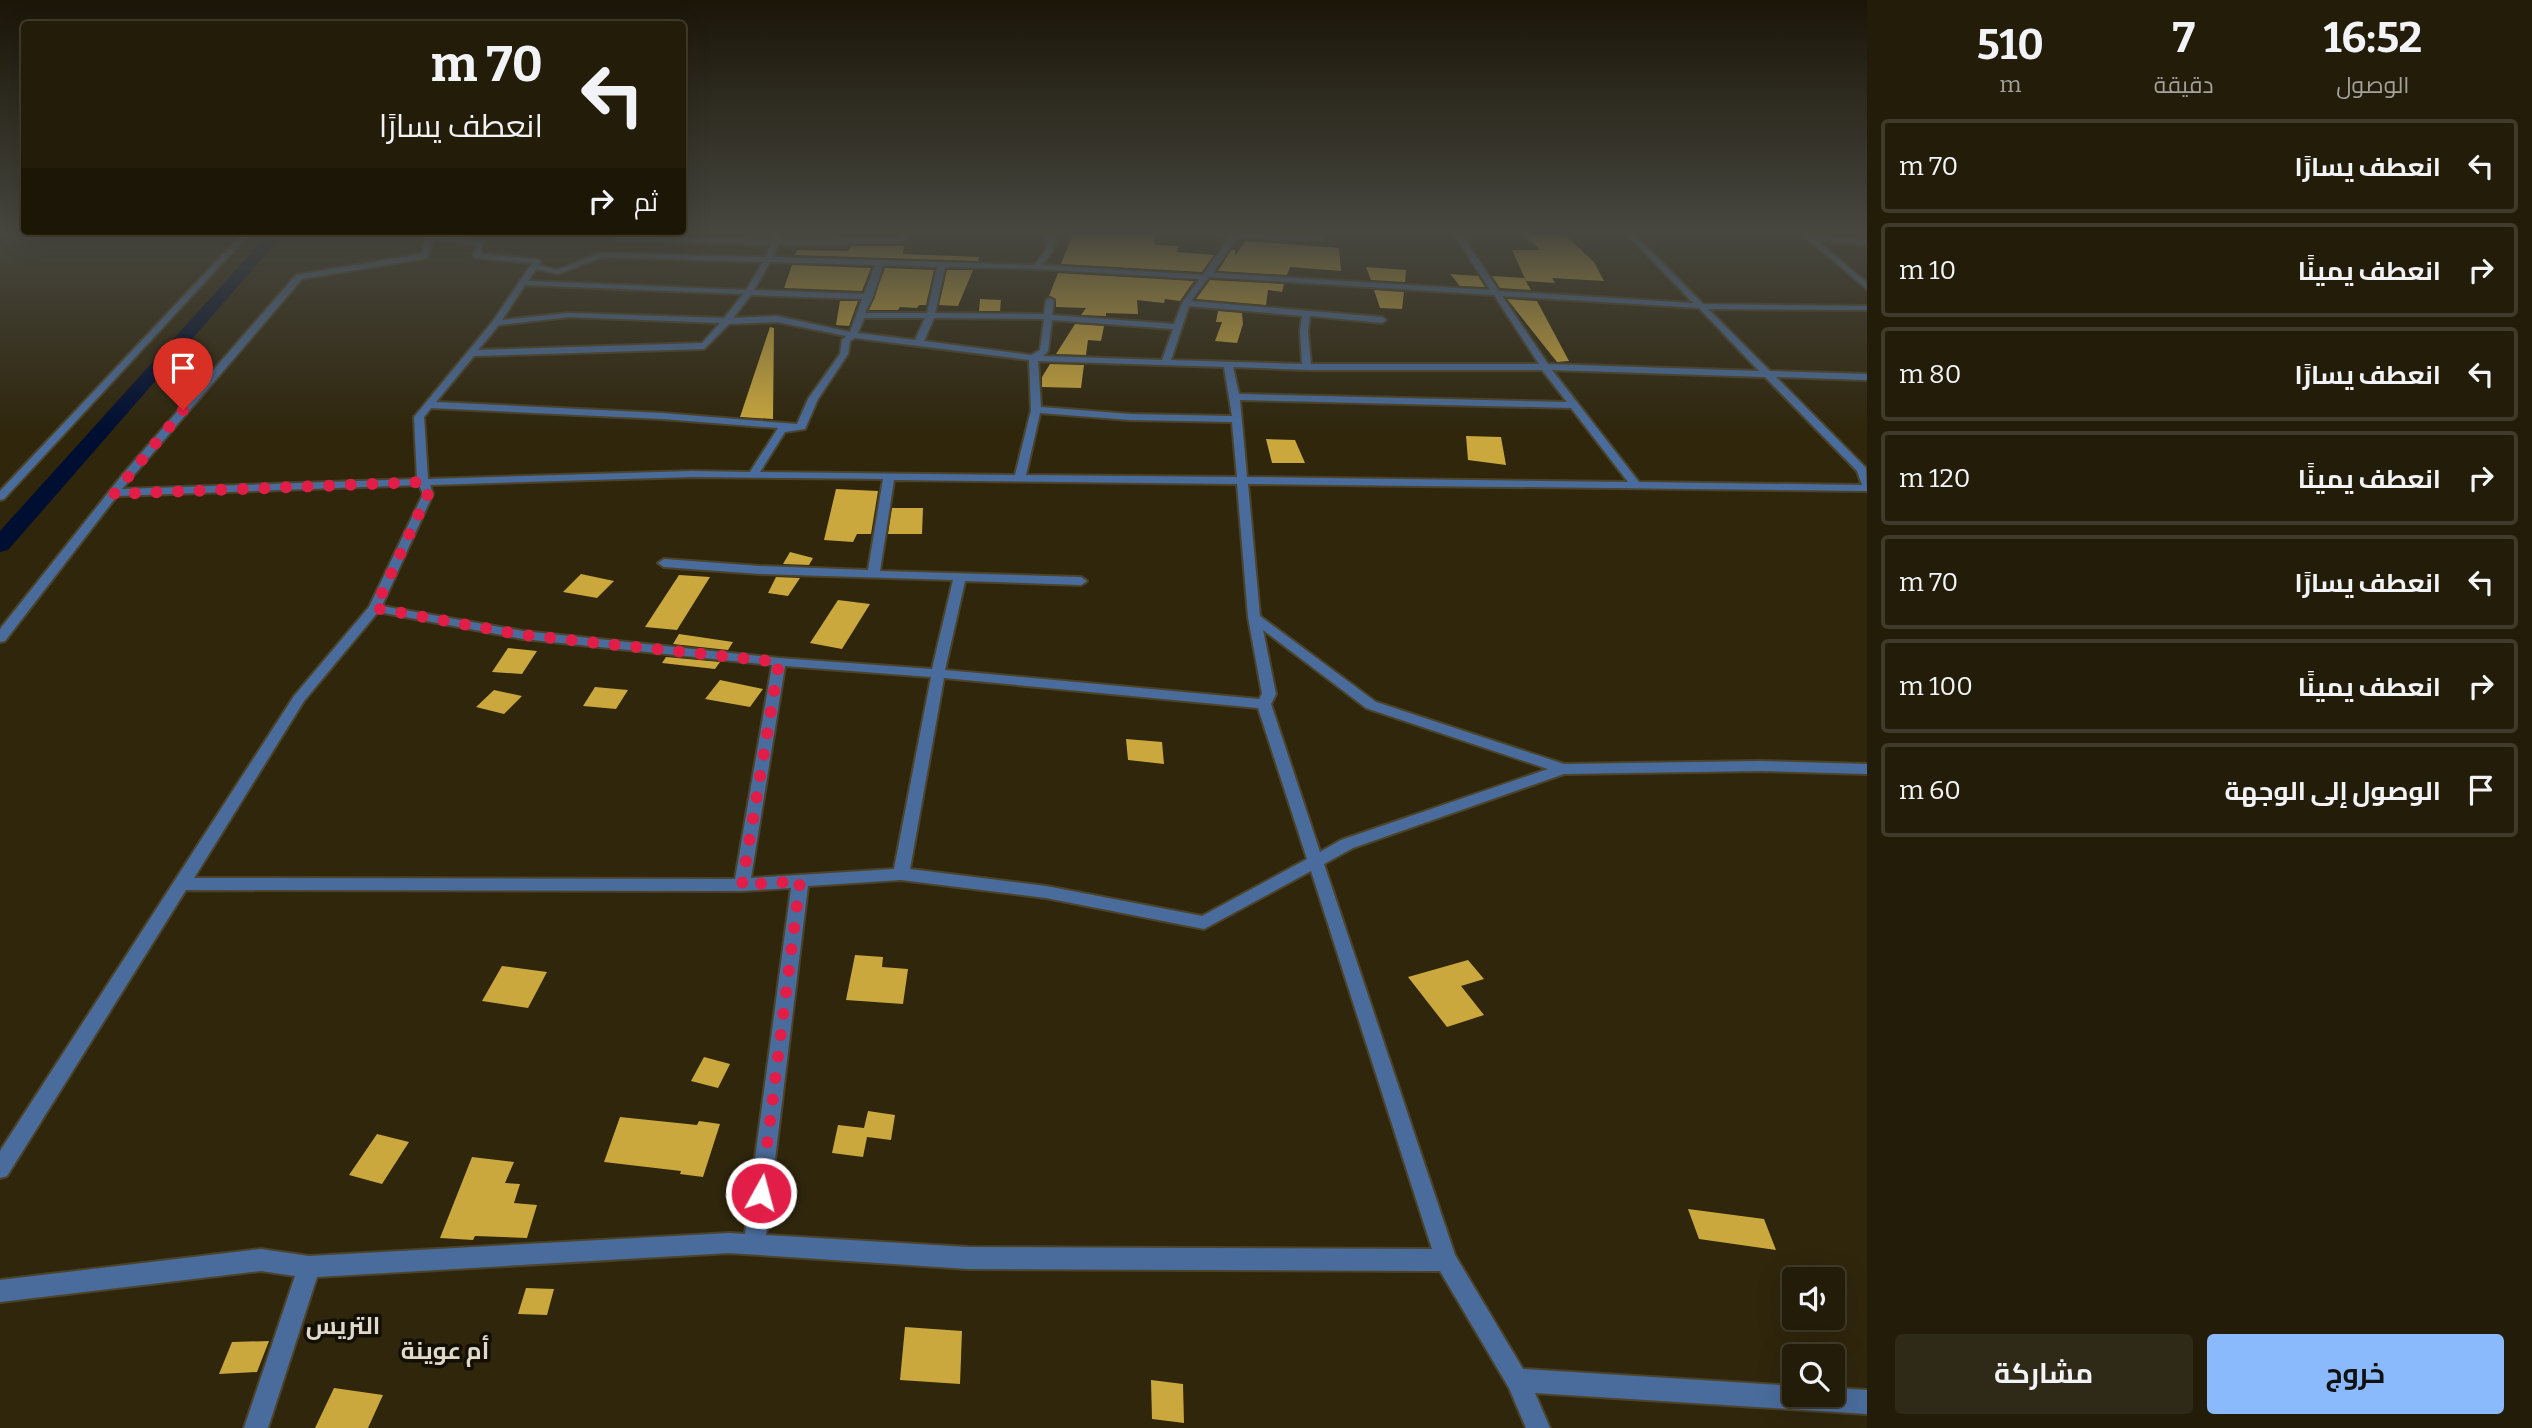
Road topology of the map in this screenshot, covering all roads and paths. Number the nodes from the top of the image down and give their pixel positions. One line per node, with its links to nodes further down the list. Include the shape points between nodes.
1 (869, 297): 16 (street)
2 (186, 298): 47 (street)
3 (281, 298): 46 (street)
4 (512, 298): 21 (street)
5 (745, 298): 20 (street)
6 (935, 298): 17 (street)
7 (1190, 298): 12 (street)
8 (1499, 298): 30 (street)
9 (1545, 298): 13 (street)
10 (1691, 298): 13 (street)
11 (1050, 300): 18 (street)
12 (1186, 303): 15 (street); 22 (street)
13 (1699, 306): 14 (street); 31 (street)
14 (1867, 308)
15 (1306, 314): 19 (street); 29 (street)
16 (862, 315): 17 (street); 23 (street)
17 (931, 315): 18 (street); 24 (street)
18 (1048, 317): 22 (street); 26 (street, via 1044,351)
19 (1382, 320)
20 (729, 321): 21 (street, via 569,315); 23 (street, via 777,319); 25 (street, via 704,346)
21 (496, 323): 25 (street)
22 (1176, 327): 27 (street)
23 (853, 335): 24 (street); 38 (street, via 846,340 844,354 813,399)
24 (919, 342): 26 (street)
25 (471, 353): 34 (street)
26 (1033, 358): 27 (street); 36 (street)
27 (1166, 361): 28 (street)
28 (1228, 363): 29 (street); 33 (street)
29 (1307, 367): 30 (street)
30 (1545, 367): 31 (street); 35 (street)
31 (1766, 374): 32 (street); 45 (street, via 1862,470)
32 (1867, 377)
33 (1235, 397): 35 (street); 37 (street)
34 (428, 405): 38 (street); 43 (street, via 419,416)
35 (1576, 405): 44 (street)
36 (1036, 410): 37 (street); 41 (street)
37 (1236, 419): 42 (street)
38 (801, 427): 39 (street, via 782,430)
39 (753, 475): 40 (street); 43 (street)
40 (889, 476): 41 (street); 49 (street)
41 (1020, 477): 42 (street)
42 (1242, 480): 44 (street); 53 (street)
43 (423, 482): 46 (street); 52 (street, via 428,494)
44 (1634, 483): 45 (street)
45 (1867, 486)
46 (114, 494): 54 (street)
47 (1, 497)
48 (664, 563): 49 (street)
49 (874, 572): 50 (street)
50 (960, 576): 51 (street); 56 (street)
51 (1081, 581)
52 (375, 608): 55 (street, via 523,635); 63 (street, via 299,699)
53 (1254, 617): 57 (street, via 1269,694); 58 (street, via 1371,705)
54 (0, 638)
55 (779, 662): 56 (street); 64 (street)
56 (938, 673): 57 (street); 61 (street)
57 (1264, 704): 60 (street)
58 (1563, 769): 59 (street); 60 (street, via 1347,844)
59 (1867, 769)
60 (1316, 862): 61 (street, via 1204,923 1046,892); 67 (street)
61 (901, 874): 62 (street)
62 (800, 881): 64 (street); 66 (street)
63 (181, 884): 64 (street); 65 (street)
64 (742, 885)
65 (0, 1169)
66 (754, 1245): 67 (street, via 968,1258); 68 (street)
67 (1446, 1260): 70 (street)
68 (309, 1267): 69 (street, via 261,1260); 72 (street)
69 (0, 1291)
70 (1517, 1380): 71 (street); 73 (street)
71 (1867, 1402)
72 (256, 1428)
73 (1538, 1428)

